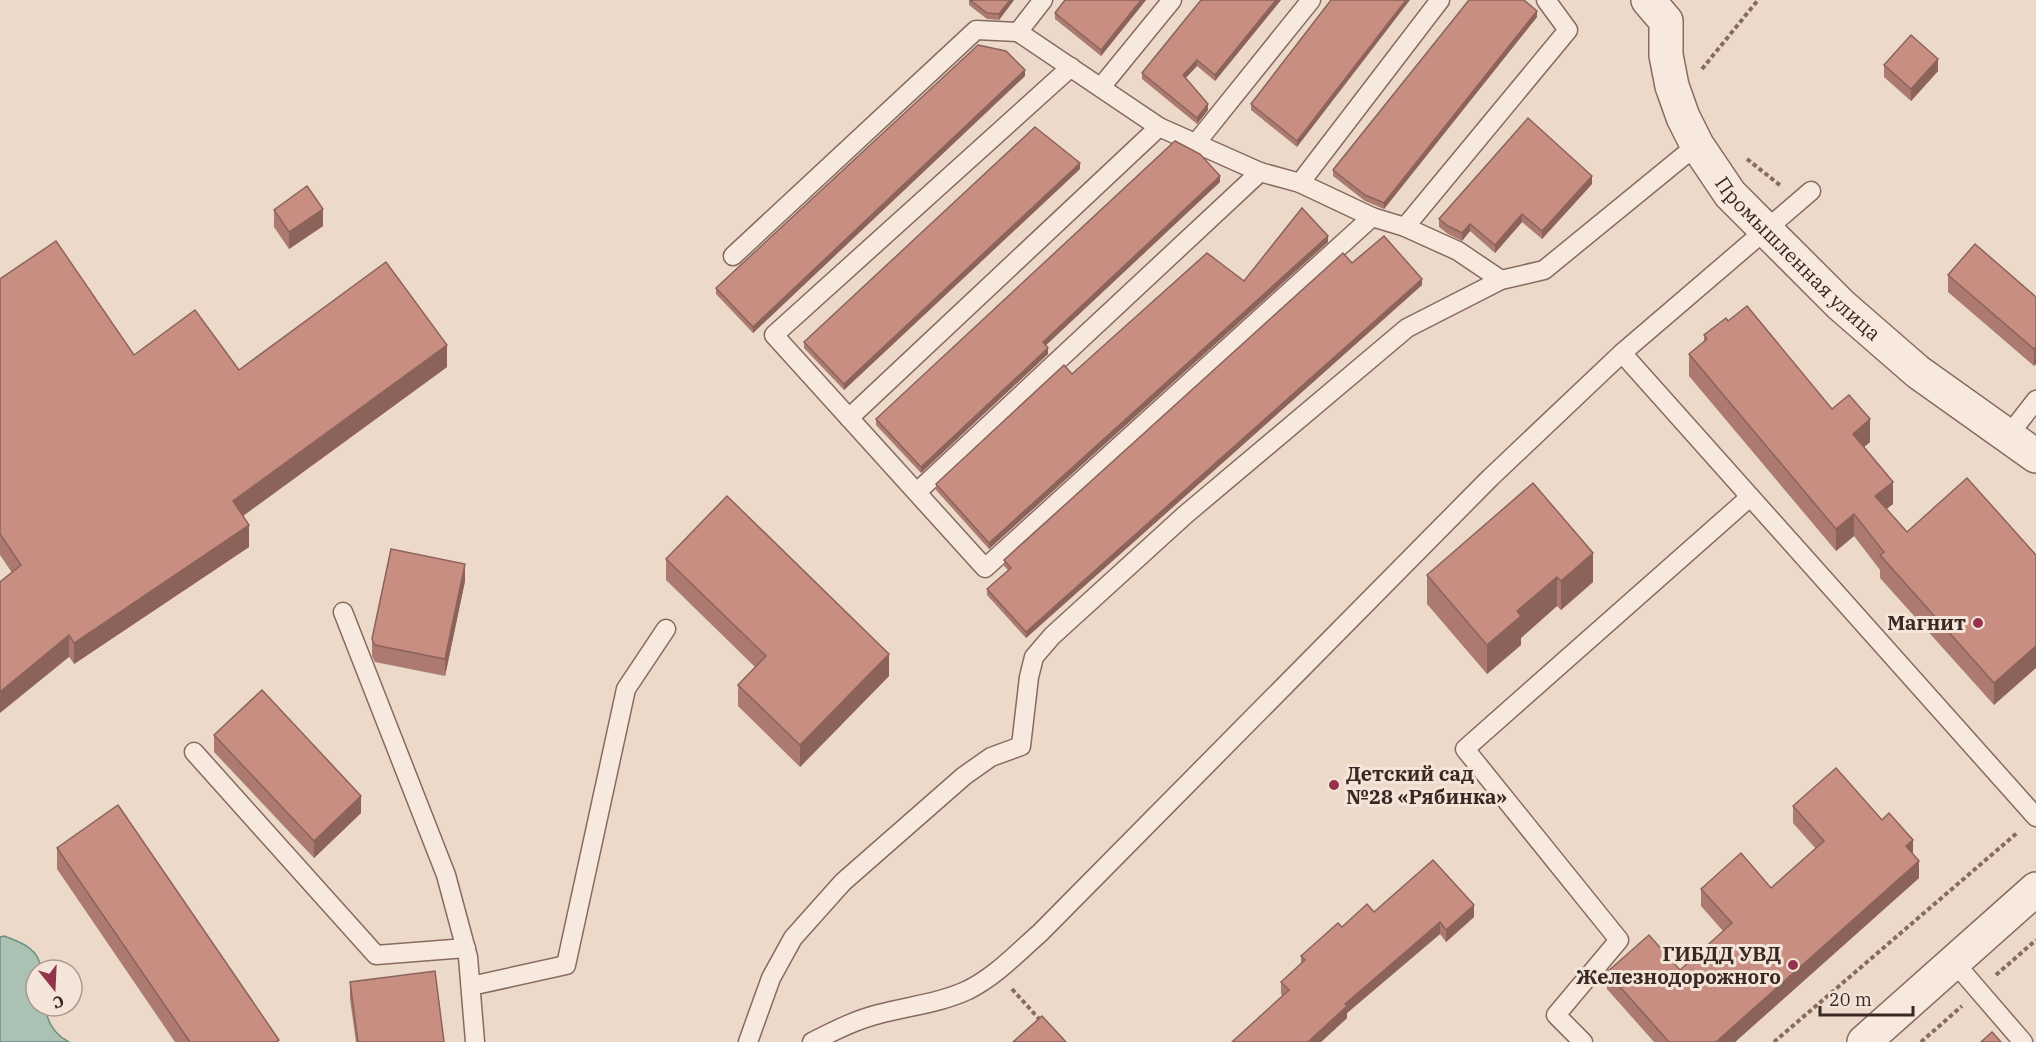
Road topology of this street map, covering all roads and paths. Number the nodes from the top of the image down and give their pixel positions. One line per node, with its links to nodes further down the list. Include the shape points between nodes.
1 (1043, 0): 8 (lane)
2 (1172, 0): 11 (lane)
3 (1311, 0): 13 (lane)
4 (1440, 0): 17 (lane)
5 (1545, 0): 20 (lane, via 1568,30)
6 (1758, 0): 10 (path)
7 (1661, 7): 14 (street, Промышленная улица, via 1672,86)
8 (1018, 32): 9 (lane); 22 (lane, via 976,30)
9 (1071, 67): 11 (lane); 26 (lane, via 774,335)
10 (1695, 77)
11 (1101, 87): 12 (lane)
12 (1159, 127): 13 (lane); 26 (lane)
13 (1196, 144): 16 (lane)
14 (1697, 145): 21 (street, Промышленная улица, via 1730,194); 23 (lane, via 1544,270)
15 (1745, 157): 18 (path)
16 (1260, 172): 17 (lane); 29 (lane)
17 (1300, 183): 19 (lane)
18 (1806, 196): 21 (lane)
19 (1372, 217): 20 (lane); 29 (lane, via 985,568)
20 (1405, 227): 23 (lane, via 1458,251)
21 (1767, 232): 24 (lane); 27 (street, Промышленная улица, via 1841,305 1918,372)
22 (733, 256)
23 (1501, 280): 42 (lane, via 1407,328 1185,515 1052,636 1034,657 1022,746 991,757 964,776 843,882 793,938 771,978)
24 (1622, 353): 30 (lane); 38 (lane, via 1490,478 1040,933)
25 (2036, 400): 27 (lane)
26 (849, 418): 29 (lane)
27 (2008, 436): 28 (street, Промышленная улица)
28 (2036, 456)
29 (917, 492)
30 (1750, 497): 34 (lane); 44 (lane, via 1465,750 1619,940 1556,1015)
31 (343, 612): 36 (lane, via 447,875)
32 (666, 629): 39 (lane, via 626,689 567,965)
33 (194, 752): 36 (lane, via 376,955)
34 (2036, 817): 45 (path)
35 (2036, 889): 37 (street)
36 (466, 948): 39 (lane)
37 (1954, 962): 46 (street); 47 (lane)
38 (996, 972): 40 (path); 43 (lane, via 942,1000 846,1024)
39 (471, 986): 41 (lane)
40 (1044, 1024)
41 (475, 1042)
42 (748, 1042)
43 (812, 1042)
44 (1583, 1042)
45 (1774, 1042)
46 (1864, 1042)
47 (2023, 1042)

